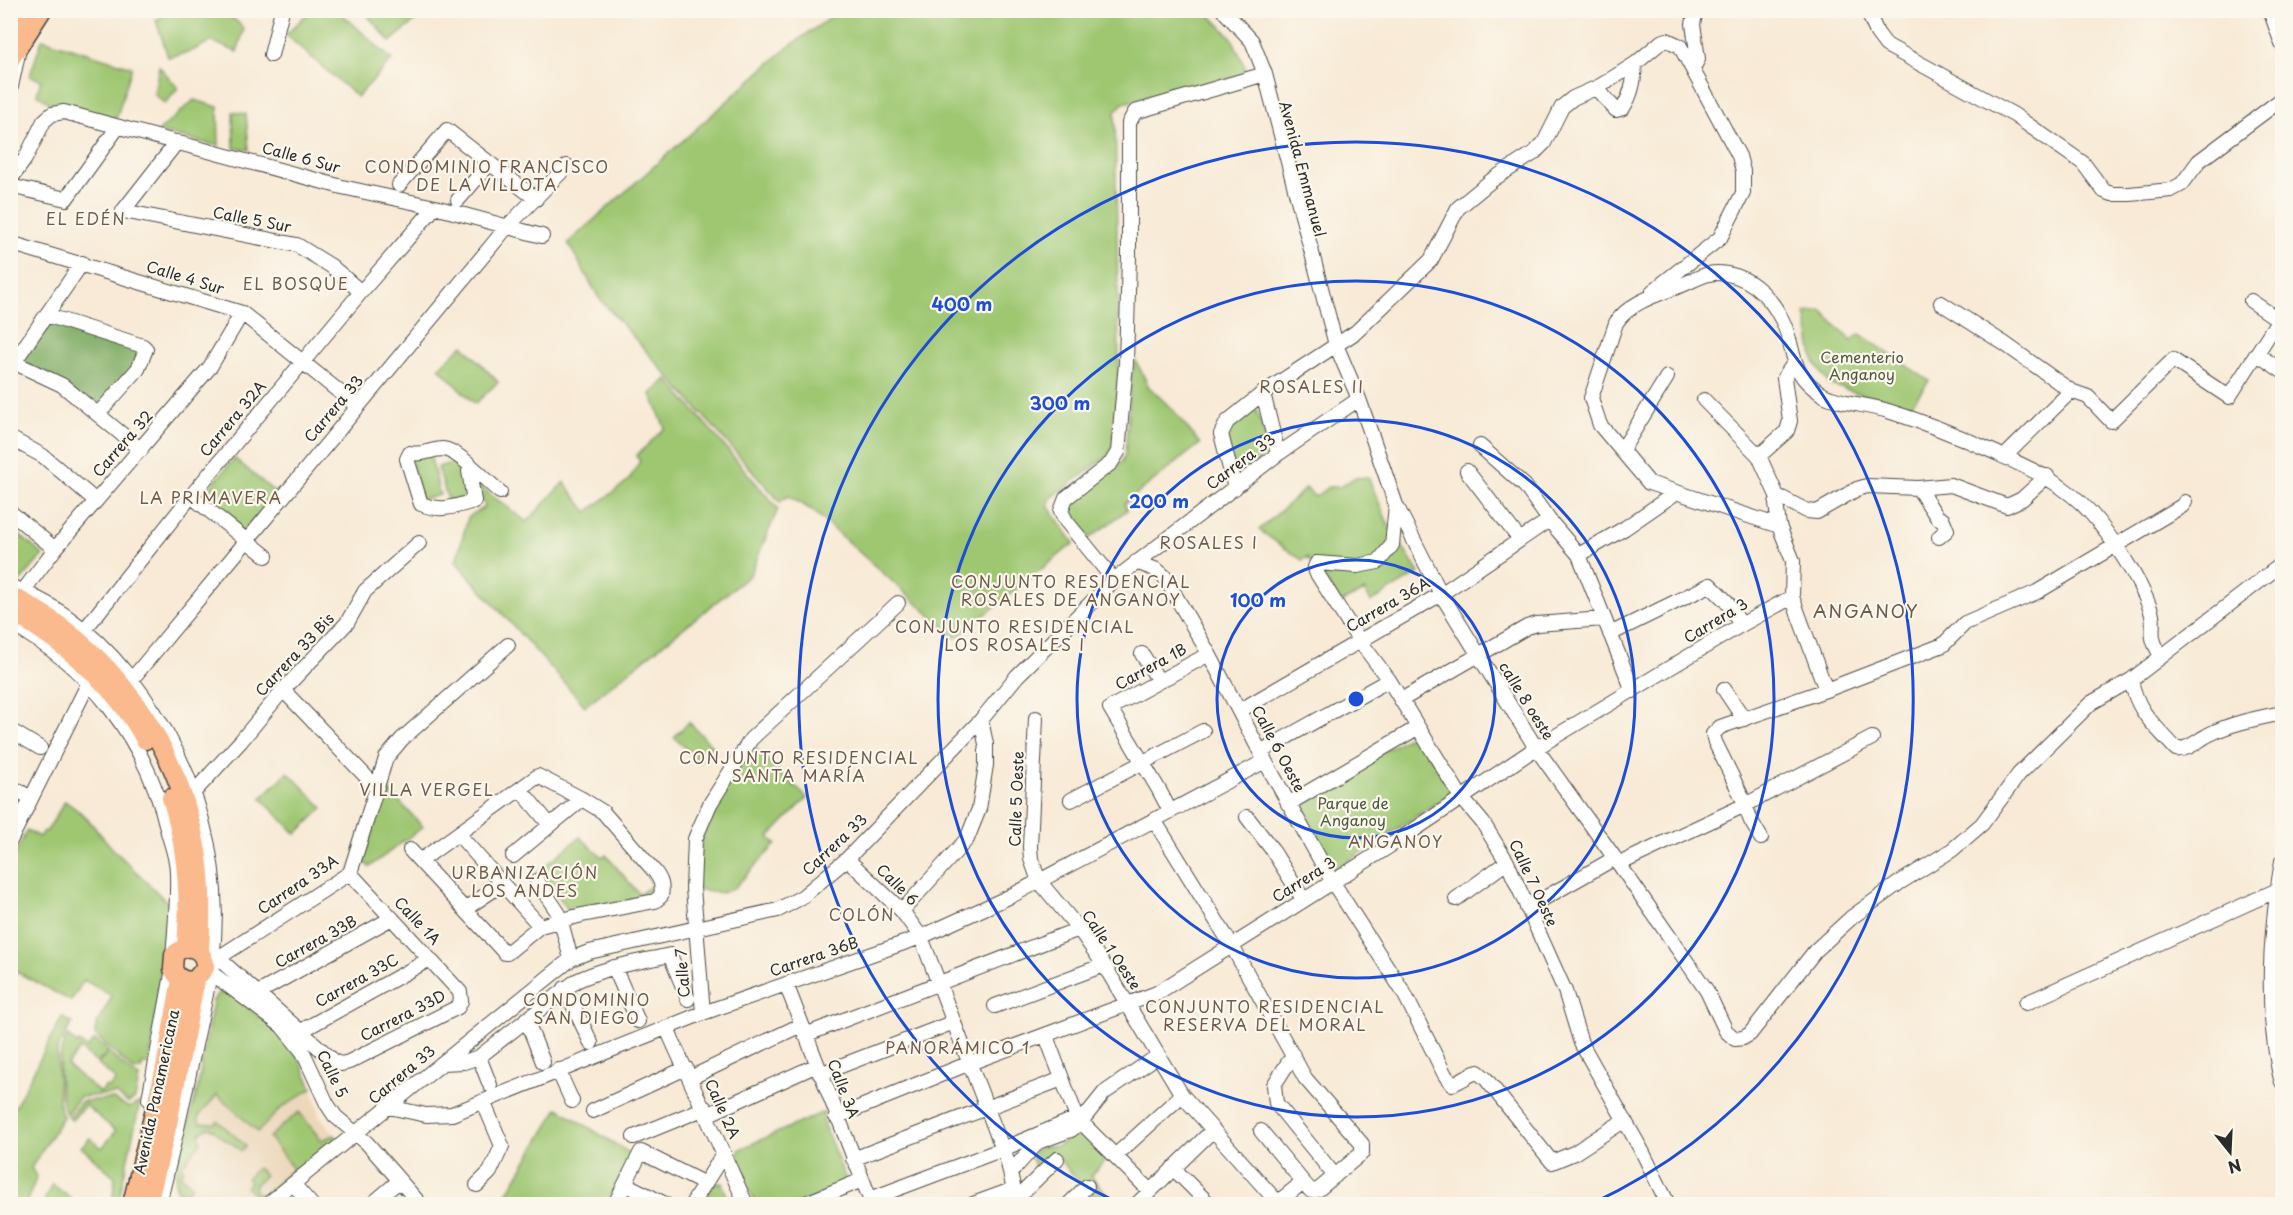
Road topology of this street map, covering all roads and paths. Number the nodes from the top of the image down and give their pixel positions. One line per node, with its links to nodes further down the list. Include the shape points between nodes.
1 (23, 10): 9 (main road)
2 (42, 10): 9 (main road)
3 (282, 10): 11 (street)
4 (1216, 10): 14 (street, Avenida Emmanuel, via 1248,44)
5 (1223, 10): 14 (street, Avenida Emmanuel, via 1252,41)
6 (1696, 10): 13 (street, via 1693,24 1698,59)
7 (1867, 10): 17 (street, via 1886,45 2014,116 2083,163 2104,191 2112,194 2171,190 2182,184 2199,161)
8 (2270, 10): 10 (street)
9 (13, 43): 16 (street)
10 (2283, 44)
11 (271, 55)
12 (1635, 64): 13 (street, via 1667,40 1680,46); 15 (street); 15 (street, via 1630,97 1623,108 1616,110)
13 (1693, 68): 33 (street, via 1739,156 1743,193 1720,238 1653,291)
14 (1263, 75): 39 (street, Avenida Emmanuel); 84 (street, via 1135,112 1129,123 1126,363 1118,452 1111,463 1066,498 1061,511)
15 (1596, 88): 39 (street, via 1562,107 1534,153 1458,208 1431,260 1356,332)
16 (10, 91)
17 (2283, 99)
18 (118, 128): 19 (street, Calle 6 Sur); 22 (street, Calle 6 Sur, via 64,112 52,114); 24 (street, via 66,199)
19 (177, 142): 27 (street, Calle 6 Sur, via 342,187); 32 (street, Calle 5 Sur, via 123,211 297,245 331,266)
20 (489, 164): 23 (street, via 447,130); 25 (street); 26 (street)
21 (567, 166): 25 (street, Carrera 33)
22 (10, 180)
23 (399, 185)
24 (10, 186)
25 (536, 199): 28 (street, Carrera 33)
26 (458, 200)
27 (435, 207): 28 (street, Calle 6 Sur); 32 (street, Carrera 32A)
28 (507, 227): 29 (street, Calle 6 Sur); 50 (street, Carrera 33)
29 (542, 236)
30 (11, 244): 31 (street, Calle 4 Sur)
31 (82, 263): 36 (street, Calle 4 Sur); 37 (street)
32 (361, 292): 41 (street, Carrera 32A)
33 (1653, 296): 42 (street, via 1714,273 1740,277 1761,289 1783,321); 55 (street, via 1622,314 1616,323 1592,393 1600,425)
34 (2251, 301): 38 (street)
35 (1941, 303): 46 (street)
36 (242, 313): 41 (street, Calle 4 Sur); 54 (street, Carrera 32, via 210,367)
37 (46, 315): 43 (street); 51 (street, via 146,349 138,369)
38 (2281, 321): 40 (street)
39 (1334, 346): 47 (street); 48 (street, calle 8 oeste)
40 (2257, 354): 44 (street); 46 (street, via 2229,397 2173,360 2111,421 2088,397)
41 (303, 361): 50 (street, Calle 4 Sur); 66 (street, Carrera 32A)
42 (1794, 363): 57 (street, via 1784,378 1790,421 1787,431); 58 (street, via 1807,382 1824,395 1887,410)
43 (12, 365): 51 (street, via 62,386)
44 (2283, 371)
45 (1667, 377): 55 (street)
46 (2071, 391): 58 (street)
47 (1263, 393): 56 (street); 62 (street, via 1227,422 1221,434)
48 (1359, 399): 56 (street, Carrera 33); 70 (street, calle 8 oeste)
49 (1704, 400): 57 (street)
50 (358, 407): 76 (street, Carrera 33)
51 (98, 414): 54 (street)
52 (10, 438): 68 (street, via 43,456)
53 (1480, 446): 72 (street, via 1525,486)
54 (141, 450): 68 (street, Carrera 32)
55 (1622, 450): 65 (street, via 1648,483)
56 (1278, 454): 62 (street, Carrera 33)
57 (1759, 456): 67 (street)
58 (2004, 456): 61 (street)
59 (476, 471): 59 (street, via 470,471 474,501 433,509 421,504 406,459 410,453 444,449); 64 (street)
60 (1467, 471): 75 (street)
61 (2047, 476): 63 (street, via 2022,499 2007,506 1951,485); 78 (street, via 2089,511)
62 (1235, 488): 82 (street, Carrera 33)
63 (1918, 488): 67 (street, via 1867,486 1817,512); 74 (street, via 1943,520 1947,530)
64 (500, 492)
65 (1677, 492): 73 (street); 80 (street)
66 (191, 496): 76 (street); 95 (street, Carrera 32A)
67 (1778, 498): 73 (street)
68 (96, 501): 79 (street, Carrera 32)
69 (2185, 502): 78 (street)
70 (1396, 505): 86 (street, calle 8 oeste); 94 (street, Calle 7 Oeste, via 1392,545 1378,562 1357,566 1317,563 1315,567)
71 (10, 512): 79 (street)
72 (1549, 520): 75 (street, Carrera 36A); 80 (street)
73 (1779, 526): 87 (street, via 1793,561)
74 (1939, 537)
75 (1520, 540): 86 (street, Carrera 36A)
76 (246, 542): 81 (street); 101 (street, Carrera 33)
77 (419, 543): 107 (street, Carrera 33 Bis, via 364,591 347,623)
78 (2115, 544): 100 (street, via 2150,608 2152,639); 108 (street, via 2037,592 1965,623 1943,645)
79 (55, 549): 85 (street, Carrera 32)
80 (1579, 555): 90 (street)
81 (266, 556)
82 (1136, 562): 84 (street, Carrera 33); 98 (street, Calle 6 Oeste, via 1164,576)
83 (2283, 564): 100 (street)
84 (1114, 580): 115 (street, Carrera 33, via 1017,676)
85 (14, 590): 95 (main road, Avenida Panamericana)
86 (1441, 594): 94 (street, Carrera 36A); 99 (street, calle 8 oeste)
87 (1792, 597): 92 (street, Carrera 3); 108 (street)
88 (898, 603): 163 (street, Calle 7, via 751,739 710,804 695,839 693,888)
89 (10, 611): 95 (main road, Avenida Panamericana)
90 (1603, 620): 93 (street); 99 (street, via 1537,624)
91 (10, 624): 95 (street, via 33,635)
92 (1741, 625): 93 (street, via 1727,602 1710,585); 109 (street, Carrera 3)
93 (1610, 634): 109 (street)
94 (1359, 640): 102 (street, Calle 7 Oeste); 111 (street, Carrera 36A)
95 (73, 643): 101 (street); 105 (street); 168 (main road, Avenida Panamericana, via 98,657 134,700 158,738 181,788 198,852 202,896)
96 (508, 645): 125 (street, Carrera 33A, via 402,739 386,758)
97 (1142, 654): 104 (street)
98 (1209, 654): 104 (street, Carrera 1B); 111 (street, Calle 6 Oeste)
99 (1478, 655): 110 (street); 121 (street, calle 8 oeste)
100 (2161, 655): 103 (street)
101 (132, 679): 127 (street, via 160,719)
102 (1389, 680): 110 (street, Calle 7 Oeste); 122 (street, Carrera 36B)
103 (2131, 680): 112 (street, via 2140,709 2176,749 2187,748 2212,732); 145 (street, calle 8 oeste, via 2082,710 2019,774 1975,831 1852,917 1815,951 1743,1038 1735,1039 1726,1031 1707,991)
104 (1160, 681): 123 (street, Carrera 1B, via 1110,708)
105 (89, 682): 129 (street); 168 (street, via 129,734 162,805)
106 (1724, 689): 114 (street)
107 (283, 690): 125 (street); 127 (street, Carrera 33 Bis)
108 (1826, 690): 114 (street)
109 (1633, 691): 121 (street, Carrera 3)
110 (1401, 700): 116 (street, Calle 7 Oeste)
111 (1239, 711): 122 (street, Calle 6 Oeste)
112 (2283, 713)
113 (1036, 718): 149 (street, Calle 5 Oeste, via 1030,847)
114 (1744, 719): 133 (street, via 1720,727 1713,734)
115 (981, 720): 143 (street, Carrera 33); 158 (street, via 986,765 979,809 967,839)
116 (1417, 728): 128 (street, Calle 7 Oeste); 132 (street)
117 (10, 730): 120 (street)
118 (1203, 731): 123 (street)
119 (1872, 738): 133 (street)
120 (40, 747)
121 (1536, 748): 128 (street, Carrera 3); 145 (street, calle 8 oeste)
122 (1263, 757): 132 (street, Calle 6 Oeste); 134 (street, Carrera 36B)
123 (1142, 763): 131 (street); 134 (street)
124 (10, 786): 129 (street)
125 (376, 786): 148 (street, Carrera 33A)
126 (520, 789): 130 (street, via 542,777); 137 (street); 138 (street)
127 (194, 792): 168 (street, via 212,870 214,919)
128 (1461, 797): 147 (street, Calle 7 Oeste); 151 (street, Carrera 3)
129 (31, 798): 140 (street)
130 (582, 799): 137 (street); 160 (street, via 603,812 655,872 663,888 655,901)
131 (1071, 800)
132 (1288, 804): 151 (street, Calle 6 Oeste)
133 (1745, 805): 139 (street); 145 (street)
134 (1170, 811): 136 (street, Carrera 36B)
135 (1247, 817): 154 (street)
136 (1154, 820): 149 (street, Carrera 36B); 165 (street)
137 (550, 825): 142 (street)
138 (459, 835): 144 (street); 152 (street)
139 (1761, 838)
140 (10, 841)
141 (410, 850): 144 (street)
142 (513, 856)
143 (847, 859): 158 (street, Calle 6); 163 (street, Carrera 33, via 802,897 778,910)
144 (420, 861): 157 (street)
145 (1617, 861): 156 (street)
146 (2283, 861): 153 (street)
147 (1508, 862): 155 (street); 156 (street, Calle 7 Oeste)
148 (350, 873): 159 (street, Calle 1A); 168 (street, Carrera 33A)
149 (1039, 880): 162 (street, Calle 1 Oeste); 164 (street, Carrera 36B)
150 (537, 881): 160 (street)
151 (1332, 881): 154 (street, Carrera 3); 210 (street, Calle 6 Oeste, via 1404,993 1452,1084 1478,1072 1551,1162 1574,1153)
152 (502, 884): 157 (street); 161 (street)
153 (2280, 889): 177 (street); 199 (street, via 2270,1013)
154 (1303, 899): 165 (street, Carrera 3)
155 (1456, 899)
156 (1527, 908): 210 (street, Calle 7 Oeste, via 1564,991 1581,1043)
157 (465, 909): 161 (street, via 507,953)
158 (902, 911): 164 (street, Calle 6)
159 (392, 918): 167 (street, Calle 1A); 175 (street, Carrera 33B)
160 (561, 920): 161 (street); 166 (street)
161 (540, 926)
162 (1079, 929): 169 (street, Calle 1 Oeste); 171 (street)
163 (697, 930): 166 (street, Carrera 33); 180 (street, Calle 7)
164 (921, 937): 171 (street, Calle 6); 172 (street, Carrera 36B)
165 (1232, 946): 178 (street, Carrera 3, via 1157,993); 190 (street)
166 (571, 958): 193 (street, Carrera 33)
167 (430, 959): 174 (street, Calle 1A); 186 (street, Carrera 33C)
168 (196, 963): 175 (street); 211 (main road, Avenida Panamericana); 214 (street, Calle 5, via 282,1026 303,1052 335,1116); 235 (street, via 146,1111); 236 (main road, Avenida Panamericana, via 165,1067)
169 (1104, 965): 178 (street, Calle 1 Oeste); 179 (street)
170 (614, 967): 173 (street, via 589,974); 176 (street, via 670,955); 182 (street)
171 (938, 982): 183 (street, Calle 6); 185 (street)
172 (786, 984): 180 (street, Carrera 36B); 185 (street, Calle 3A)
173 (565, 988): 181 (street); 188 (street)
174 (460, 992): 186 (street, Carrera 33D, via 458,1007 342,1064)
175 (256, 994): 186 (street)
176 (688, 999)
177 (2026, 1002)
178 (1129, 1005): 187 (street, Carrera 3); 189 (street, Calle 1 Oeste)
179 (995, 1006)
180 (703, 1013): 184 (street, Carrera 36B)
181 (526, 1018): 191 (street); 192 (street)
182 (638, 1021)
183 (954, 1023): 194 (street, Calle 6); 196 (street)
184 (667, 1029): 195 (street, Carrera 36B); 197 (street, Calle 2A)
185 (803, 1030): 196 (street, Calle 3A); 197 (street)
186 (301, 1031)
187 (1046, 1036): 194 (street, Carrera 3); 198 (street)
188 (591, 1042)
189 (1159, 1055): 201 (street, Calle 1 Oeste); 209 (street, via 1104,1093)
190 (1293, 1055): 223 (street, via 1274,1085 1276,1102); 223 (street, via 1305,1078 1362,1144 1362,1153)
191 (479, 1057): 193 (street); 200 (street)
192 (543, 1062)
193 (442, 1063): 204 (street, Carrera 33)
194 (970, 1063): 205 (street, Calle 6); 208 (street, Carrera 3)
195 (558, 1070): 202 (street, Carrera 36B); 203 (street)
196 (818, 1070): 207 (street); 208 (street, Calle 3A)
197 (688, 1073): 206 (street); 207 (street, Calle 2A)
198 (1062, 1079): 205 (street); 209 (street)
199 (2283, 1082)
200 (490, 1085)
201 (1182, 1095): 212 (street, Calle 1 Oeste); 218 (street)
202 (483, 1101): 204 (street, Carrera 36B, via 452,1114 426,1115); 230 (street, via 502,1146 490,1172)
203 (572, 1101)
204 (389, 1107): 214 (street, Carrera 33)
205 (987, 1109): 216 (street, Calle 6); 219 (street)
206 (593, 1111)
207 (706, 1112): 215 (street); 217 (street, Calle 2A)
208 (836, 1116): 219 (street, Calle 3A)
209 (1078, 1120): 216 (street); 218 (street); 222 (street, via 1064,1134 1038,1142)
210 (1625, 1120): 253 (street, Calle 7 Oeste)
211 (174, 1125): 237 (main road, Avenida Panamericana); 238 (street)
212 (1212, 1131): 221 (street); 252 (street, Calle 1 Oeste)
213 (1261, 1131): 226 (street)
214 (357, 1134): 225 (street, Calle 5); 229 (street, Carrera 33)
215 (634, 1137)
216 (1003, 1149): 222 (street, Calle 6); 234 (street)
217 (724, 1153): 228 (street); 246 (street, Calle 2A)
218 (1115, 1156): 232 (street)
219 (853, 1159): 224 (street, Calle 3A)
220 (1057, 1159): 233 (street)
221 (1173, 1168): 232 (street); 251 (street)
222 (1011, 1172): 233 (street, Calle 6)
223 (1335, 1176): 226 (street, via 1315,1191)
224 (862, 1180): 234 (street, Calle 3A); 247 (street)
225 (399, 1181): 241 (street); 242 (street, Calle 5)
226 (1303, 1182): 252 (street)
227 (625, 1184): 228 (street, via 641,1152); 243 (street); 244 (street)
228 (705, 1184): 245 (street)
229 (294, 1185): 239 (street, Carrera 33); 240 (street)
230 (477, 1185)
231 (1087, 1186): 249 (street)
232 (1150, 1191): 250 (street)
233 (1014, 1198): 248 (street)
234 (871, 1202)
235 (124, 1204)
236 (132, 1204)
237 (148, 1204)
238 (159, 1204)
239 (268, 1204)
240 (311, 1204)
241 (372, 1204)
242 (420, 1204)
243 (615, 1204)
244 (665, 1204)
245 (692, 1204)
246 (746, 1204)
247 (804, 1204)
248 (973, 1204)
249 (1069, 1204)
250 (1137, 1204)
251 (1207, 1204)
252 (1278, 1204)
253 (1668, 1204)

